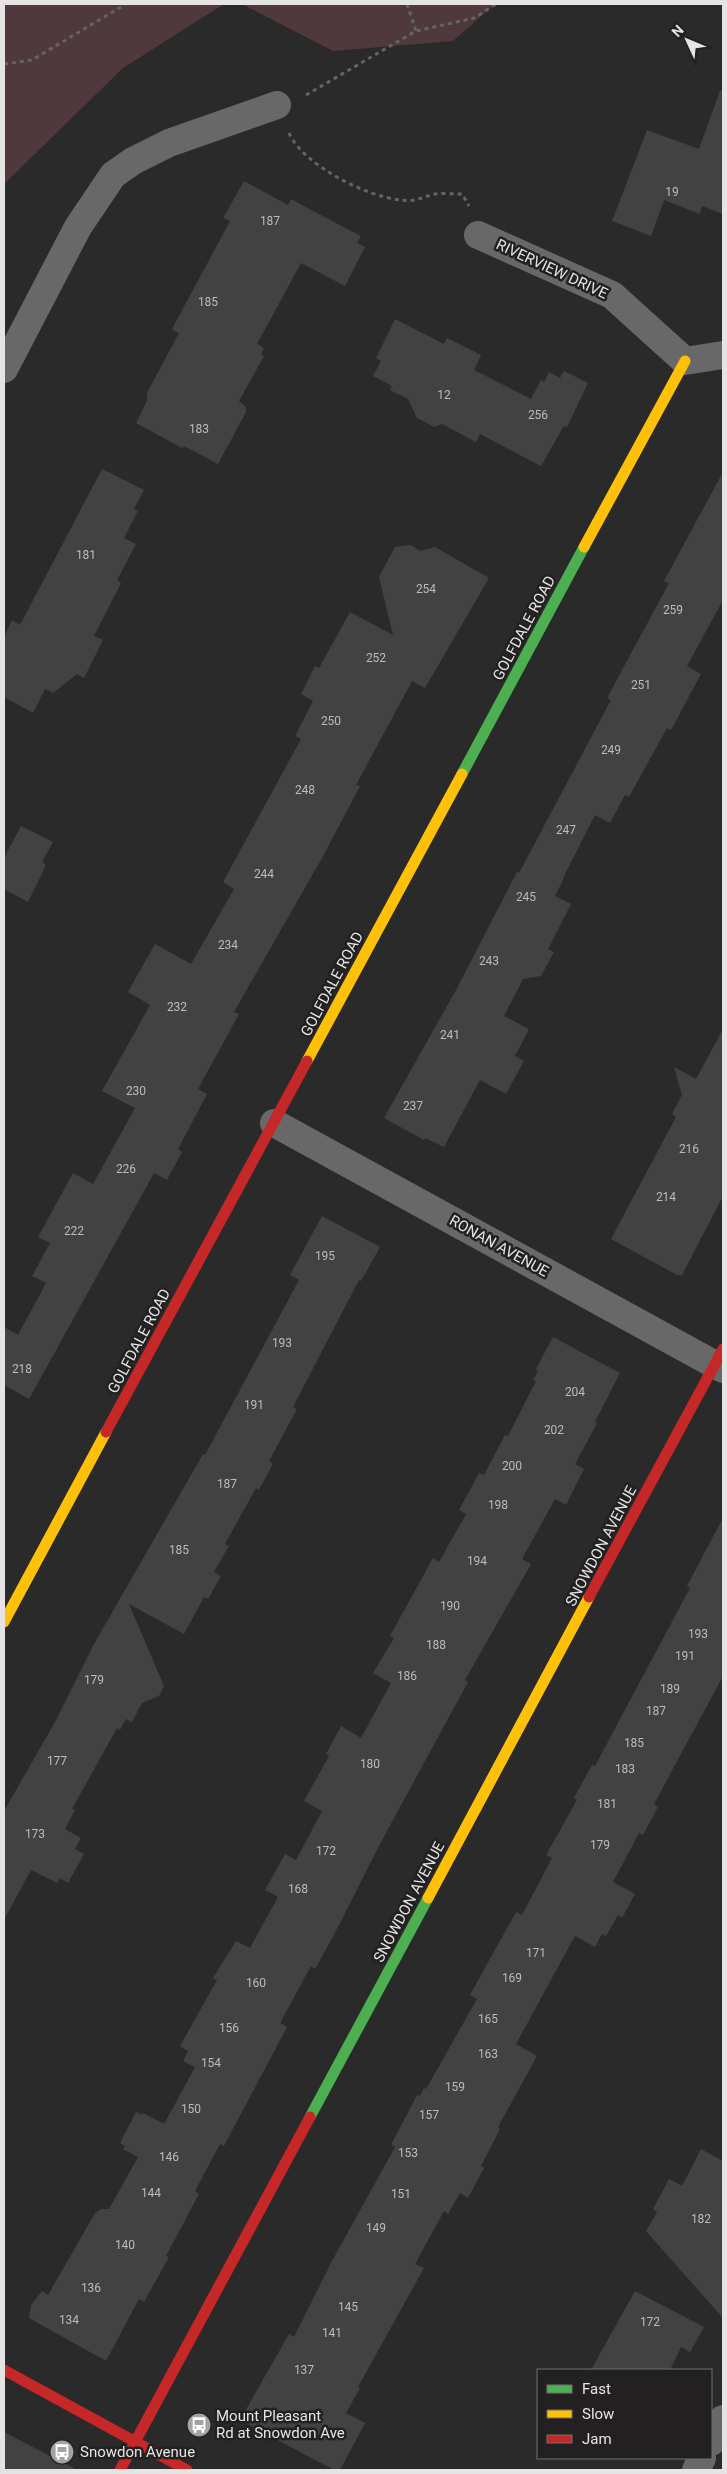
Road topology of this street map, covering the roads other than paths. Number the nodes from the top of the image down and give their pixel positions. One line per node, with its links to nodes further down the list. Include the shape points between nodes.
1 (277, 105): 5 (street, via 169,143 113,175 78,226)
2 (478, 235): 4 (street, RIVERVIEW DRIVE, via 612,295)
3 (723, 355): 4 (street)
4 (685, 360): 6 (street, GOLFDALE ROAD)
5 (4, 369)
6 (274, 1123): 7 (street, RONAN AVENUE); 8 (street, GOLFDALE ROAD)
7 (720, 1361): 12 (street, SNOWDON AVENUE)
8 (4, 1622)
9 (4, 2370): 12 (street)
10 (723, 2419): 11 (street)
11 (712, 2440)
12 (135, 2442): 13 (street, SNOWDON AVENUE); 14 (street)
13 (120, 2470)
14 (186, 2470)

